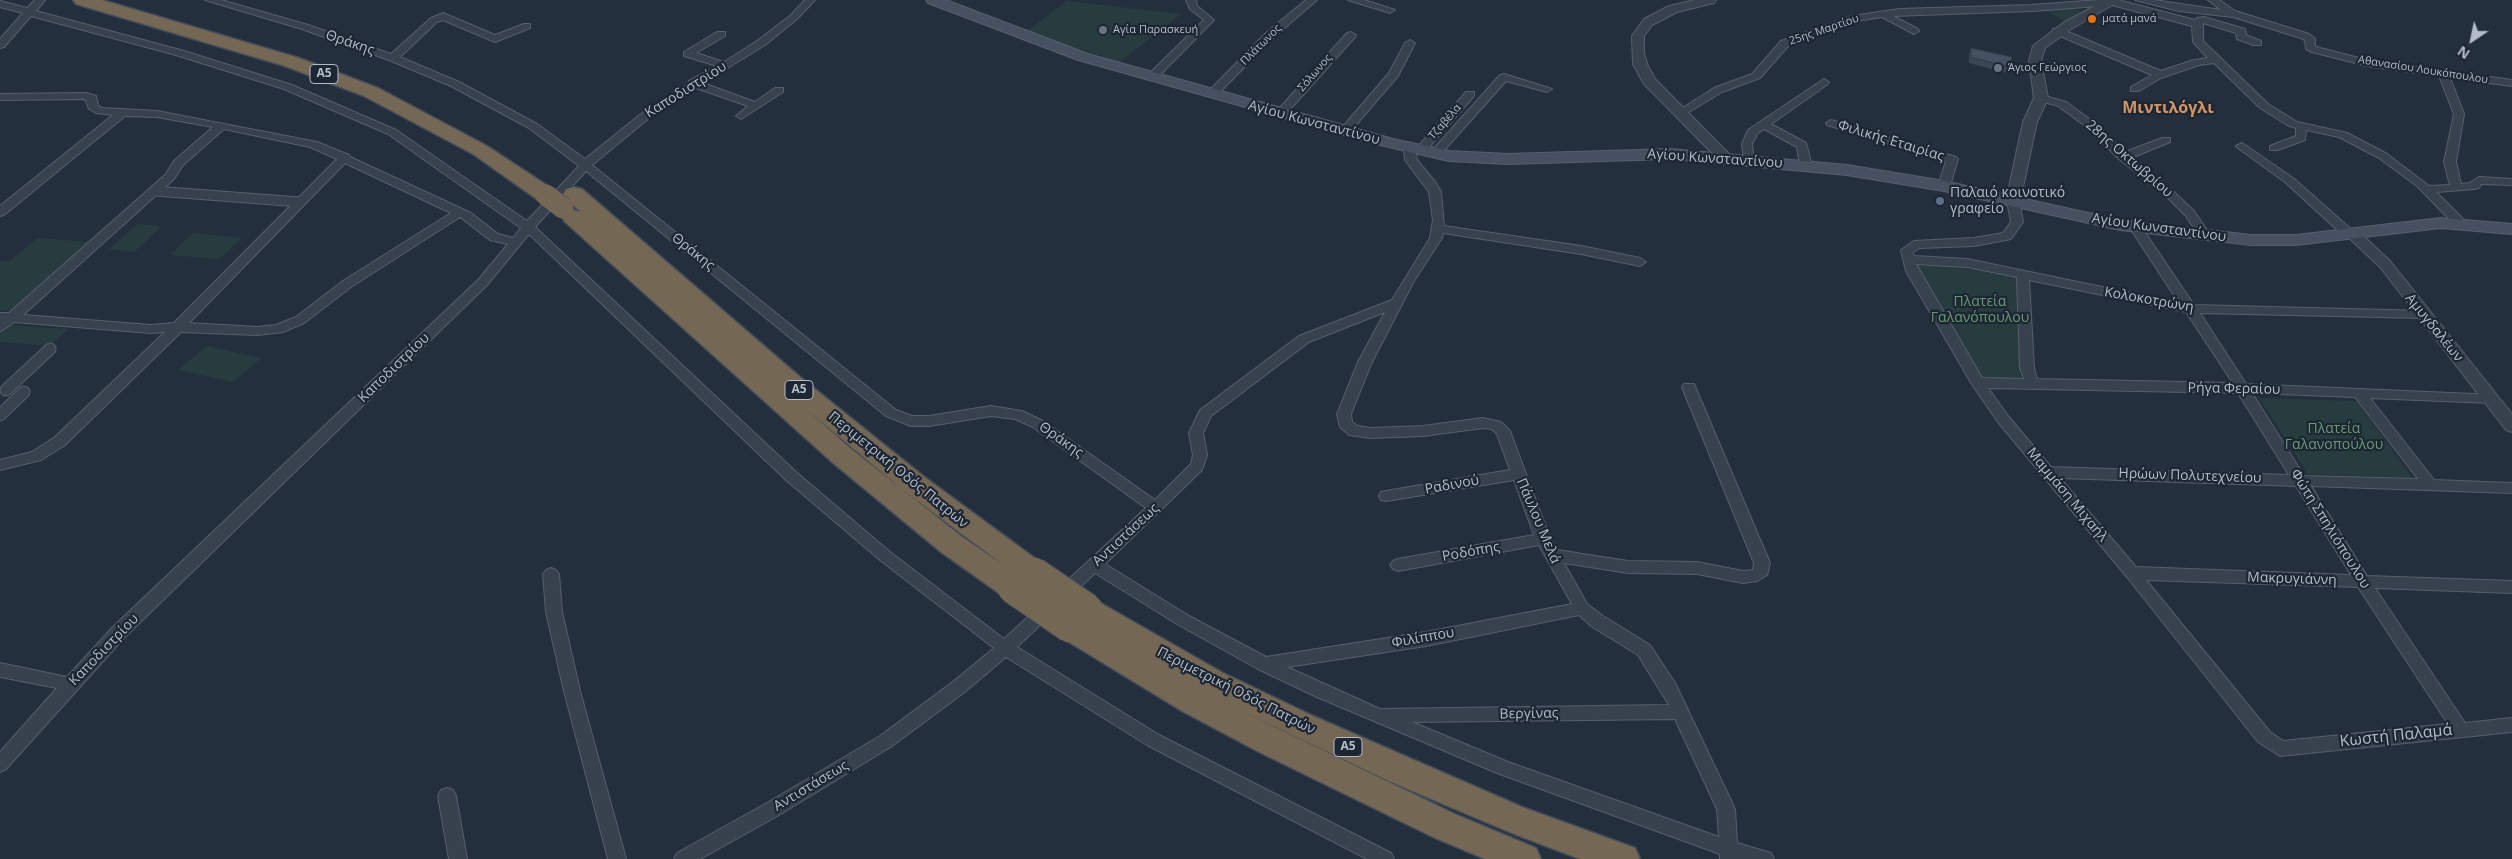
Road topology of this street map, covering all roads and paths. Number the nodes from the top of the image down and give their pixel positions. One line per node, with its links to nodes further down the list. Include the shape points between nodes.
1 (40, 0): 17 (street)
2 (82, 0): 70 (highway, Περιμετρική Οδός Πατρών / Α5, via 292,62 371,92)
3 (126, 0): 70 (highway, Περιμετρική Οδός Πατρών / Α5, via 272,42 389,84 458,118)
4 (210, 0): 29 (street, Θράκης, via 305,27)
5 (810, 0): 31 (street, Καποδιστρίου, via 772,36)
6 (933, 0): 34 (main road, Αγίου Κωνσταντίνου, via 1054,48)
7 (1191, 0): 34 (street, via 1193,7 1209,20)
8 (1312, 0): 41 (street, Πλάτωνος, via 1270,35)
9 (1353, 0): 16 (street)
10 (1710, 0): 14 (street)
11 (2140, 0): 19 (street, Αθανασίου Λουκόπουλου)
12 (2213, 0): 19 (street)
13 (2112, 1): 18 (street, 25ης Μαρτίου, via 2032,8); 20 (street, 25ης Μαρτίου); 23 (street)
14 (1684, 3): 48 (street, via 1648,22 1640,30 1637,43 1638,60 1649,81)
15 (0, 4): 17 (street)
16 (1390, 10)
17 (30, 12): 28 (street); 76 (street, via 180,53 288,87 392,132)
18 (1882, 13): 22 (street); 48 (street, 25ης Μαρτίου, via 1855,18 1790,40 1756,76 1718,90)
19 (2234, 14): 32 (street, Αθανασίου Λουκόπουλου, via 2309,37 2310,46 2316,50 2371,64)
20 (2197, 24): 26 (street, 25ης Μαρτίου, via 2204,20 2241,31 2242,37); 30 (street, via 2198,42)
21 (527, 26): 29 (street, via 495,39 443,16 434,20)
22 (1914, 31)
23 (2057, 31): 33 (street); 44 (street, via 2036,52)
24 (720, 34): 31 (street, via 688,54)
25 (1351, 34): 47 (street, Σόλωνος)
26 (2257, 42)
27 (1410, 43): 54 (street, via 1394,74)
28 (0, 45)
29 (393, 58): 63 (street, Θράκης, via 455,84 533,126)
30 (2216, 60): 33 (street, via 2198,62); 53 (street, via 2264,106)
31 (724, 65): 36 (street, Καποδιστρίου)
32 (2443, 73): 37 (street, Αθανασίου Λουκόπουλου); 67 (street, via 2459,114 2450,162)
33 (2162, 75): 39 (street)
34 (1152, 77): 41 (main road, Αγίου Κωνσταντίνου)
35 (1824, 82): 51 (street, via 1788,110)
36 (694, 83): 45 (street); 63 (street, Καποδιστρίου, via 637,121)
37 (2512, 83)
38 (1547, 89): 58 (street, via 1504,77)
39 (2135, 89)
40 (779, 90): 45 (street)
41 (1212, 94): 47 (main road, Αγίου Κωνσταντίνου)
42 (1470, 94): 58 (street, Τζαβέλα)
43 (0, 97): 46 (street, via 81,95 91,97 91,105 96,109)
44 (2041, 98): 60 (street, 28ης Οκτωβρίου, via 2069,109); 71 (street, via 2030,122)
45 (757, 106): 49 (street)
46 (122, 113): 52 (street, via 157,114); 73 (street)
47 (1280, 113): 54 (main road, Αγίου Κωνσταντίνου)
48 (1680, 113): 61 (street)
49 (741, 116)
50 (1831, 122): 66 (street, Φιλικής Εταιρίας, via 1952,159)
51 (1764, 123): 62 (street, via 1748,137); 64 (street, via 1770,130 1802,145)
52 (222, 125): 59 (street, via 313,144); 69 (street, via 178,163 170,177)
53 (2301, 126): 57 (street, via 2301,138); 68 (street, via 2352,139 2383,156)
54 (1345, 131): 58 (main road, Αγίου Κωνσταντίνου)
55 (2166, 140): 60 (street)
56 (2242, 146): 80 (street, via 2289,180)
57 (2274, 148)
58 (1422, 151): 61 (main road, Αγίου Κωνσταντίνου, via 1493,159 1636,154); 78 (street, via 1411,160 1435,192)
59 (344, 157): 72 (street); 74 (street)
60 (2123, 157): 81 (street, 28ης Οκτωβρίου, via 2170,194 2190,214)
61 (1724, 158): 62 (main road, Αγίου Κωνσταντίνου)
62 (1748, 160): 64 (main road, Αγίου Κωνσταντίνου)
63 (586, 165): 76 (street, Καποδιστρίου); 110 (street, Θράκης, via 891,414 912,421 991,411 1017,414 1038,424)
64 (1806, 166): 66 (main road, Αγίου Κωνσταντίνου)
65 (2512, 182): 67 (street, via 2479,180 2475,186)
66 (1944, 186): 71 (main road, Αγίου Κωνσταντίνου)
67 (2456, 188): 68 (street)
68 (2427, 189): 75 (street)
69 (155, 191): 72 (street); 89 (street)
70 (560, 195): 120 (highway, Περιμετρική Οδός Πατρών / Α5, bridge, via 840,455 951,544 1024,581)
71 (2013, 201): 77 (main road, Αγίου Κωνσταντίνου); 83 (street, via 2017,222 2007,236 1911,247 1907,250)
72 (300, 202): 91 (street)
73 (0, 212)
74 (459, 213): 82 (street, via 494,237); 91 (street, via 347,284 293,324 257,331)
75 (2460, 222): 79 (main road, Αγίου Κωνσταντίνου); 80 (main road, Αγίου Κωνσταντίνου)
76 (528, 227): 82 (street, Καποδιστρίου); 121 (street, via 791,476 885,556)
77 (2136, 228): 81 (main road, Αγίου Κωνσταντίνου); 87 (street, Φώτη Σπηλιόπουλου)
78 (1438, 229): 84 (street); 86 (street, via 1431,247)
79 (2512, 229)
80 (2351, 234): 81 (main road, Αγίου Κωνσταντίνου, via 2280,241); 88 (street, Αμυγδαλέων, via 2385,264)
81 (2205, 236)
82 (516, 242): 124 (street, Καποδιστρίου, via 483,282 118,633)
83 (1908, 260): 85 (street, Κολοκοτρώνη, via 1954,261); 93 (street, Μαμμάση Μιχαήλ, via 1931,306)
84 (1640, 262)
85 (2023, 274): 87 (street, Κολοκοτρώνη); 94 (street, via 2027,368)
86 (1396, 304): 105 (street, Πάυλου Μελά, via 1365,362 1344,414 1345,424 1354,431 1370,433 1423,432 1491,424 1503,431); 110 (street, Αντιστάσεως, via 1304,339 1205,413 1196,433 1200,455 1196,466)
87 (2191, 309): 88 (street, Κολοκοτρώνη); 96 (street, Φώτη Σπηλιόπουλου)
88 (2423, 314): 100 (street, Αμυγδαλέων)
89 (6, 318): 90 (street); 91 (street)
90 (0, 328)
91 (175, 328): 103 (street, via 60,441 36,456)
92 (50, 349): 97 (street)
93 (1978, 383): 94 (street, Ρήγα Φεραίου); 104 (street, Μαμμάση Μιχαήλ)
94 (2032, 383): 96 (street, Ρήγα Φεραίου)
95 (1689, 387): 112 (street, via 1762,563 1762,570 1751,576 1739,577 1697,568 1621,566)
96 (2242, 388): 99 (street, Ρήγα Φεραίου); 106 (street, Φώτη Σπηλιόπουλου)
97 (6, 390)
98 (24, 392): 101 (street)
99 (2358, 392): 100 (street, Ρήγα Φεραίου); 107 (street)
100 (2491, 398): 102 (street, Αμυγδαλέων)
101 (0, 414)
102 (2512, 426)
103 (0, 465)
104 (2048, 472): 106 (street, Ηρώων Πολυτεχνείου); 115 (street, Μαμμάση Μιχαήλ)
105 (1518, 474): 109 (street, Ραδινού); 111 (street, Πάυλου Μελά)
106 (2299, 480): 107 (street, Ηρώων Πολυτεχνείου); 117 (street, Φώτη Σπηλιόπουλου)
107 (2429, 484): 108 (street, Ηρώων Πολυτεχνείου)
108 (2512, 488)
109 (1386, 496)
110 (1156, 508): 114 (street, Αντιστάσεως)
111 (1543, 539): 112 (street, Πάυλου Μελά); 113 (street, Ροδόπης)
112 (1552, 555): 119 (street, Πάυλου Μελά)
113 (1398, 564)
114 (1094, 565): 121 (street, Αντιστάσεως); 122 (street, via 1183,620)
115 (2132, 573): 117 (street, Μακρυγιάννη); 129 (street, Μαμμάση Μιχαήλ, via 2264,738)
116 (551, 574): 134 (street, via 554,612 572,691)
117 (2363, 582): 118 (street, Μακρυγιάννη); 128 (street, Φώτη Σπηλιόπουλου)
118 (2512, 587)
119 (1582, 608): 122 (street, Φιλίππου, via 1426,639); 125 (street, Πάυλου Μελά, via 1644,650 1669,688)
120 (1078, 618): 137 (highway, Περιμετρική Οδός Πατρών / Α5, via 1193,702 1446,826); 138 (highway, Περιμετρική Οδός Πατρών / Α5, via 1403,772 1514,819)
121 (1005, 648): 135 (street, Αντιστάσεως, via 886,741); 136 (street, via 1153,740)
122 (1264, 664): 126 (street)
123 (0, 670): 124 (street)
124 (70, 684): 130 (street, Καποδιστρίου)
125 (1680, 712): 126 (street, Βεργίνας); 132 (street, Πάυλου Μελά, via 1726,809)
126 (1377, 715): 132 (street, via 1502,768)
127 (2512, 725): 128 (street, Κωστή Παλαμά)
128 (2460, 729): 129 (street, Κωστή Παλαμά)
129 (2280, 749)
130 (0, 764)
131 (447, 796): 133 (street)
132 (1729, 854): 139 (street)
133 (458, 859)
134 (617, 859)
135 (683, 859)
136 (1385, 859)
137 (1524, 859)
138 (1623, 859)
139 (1766, 859)

